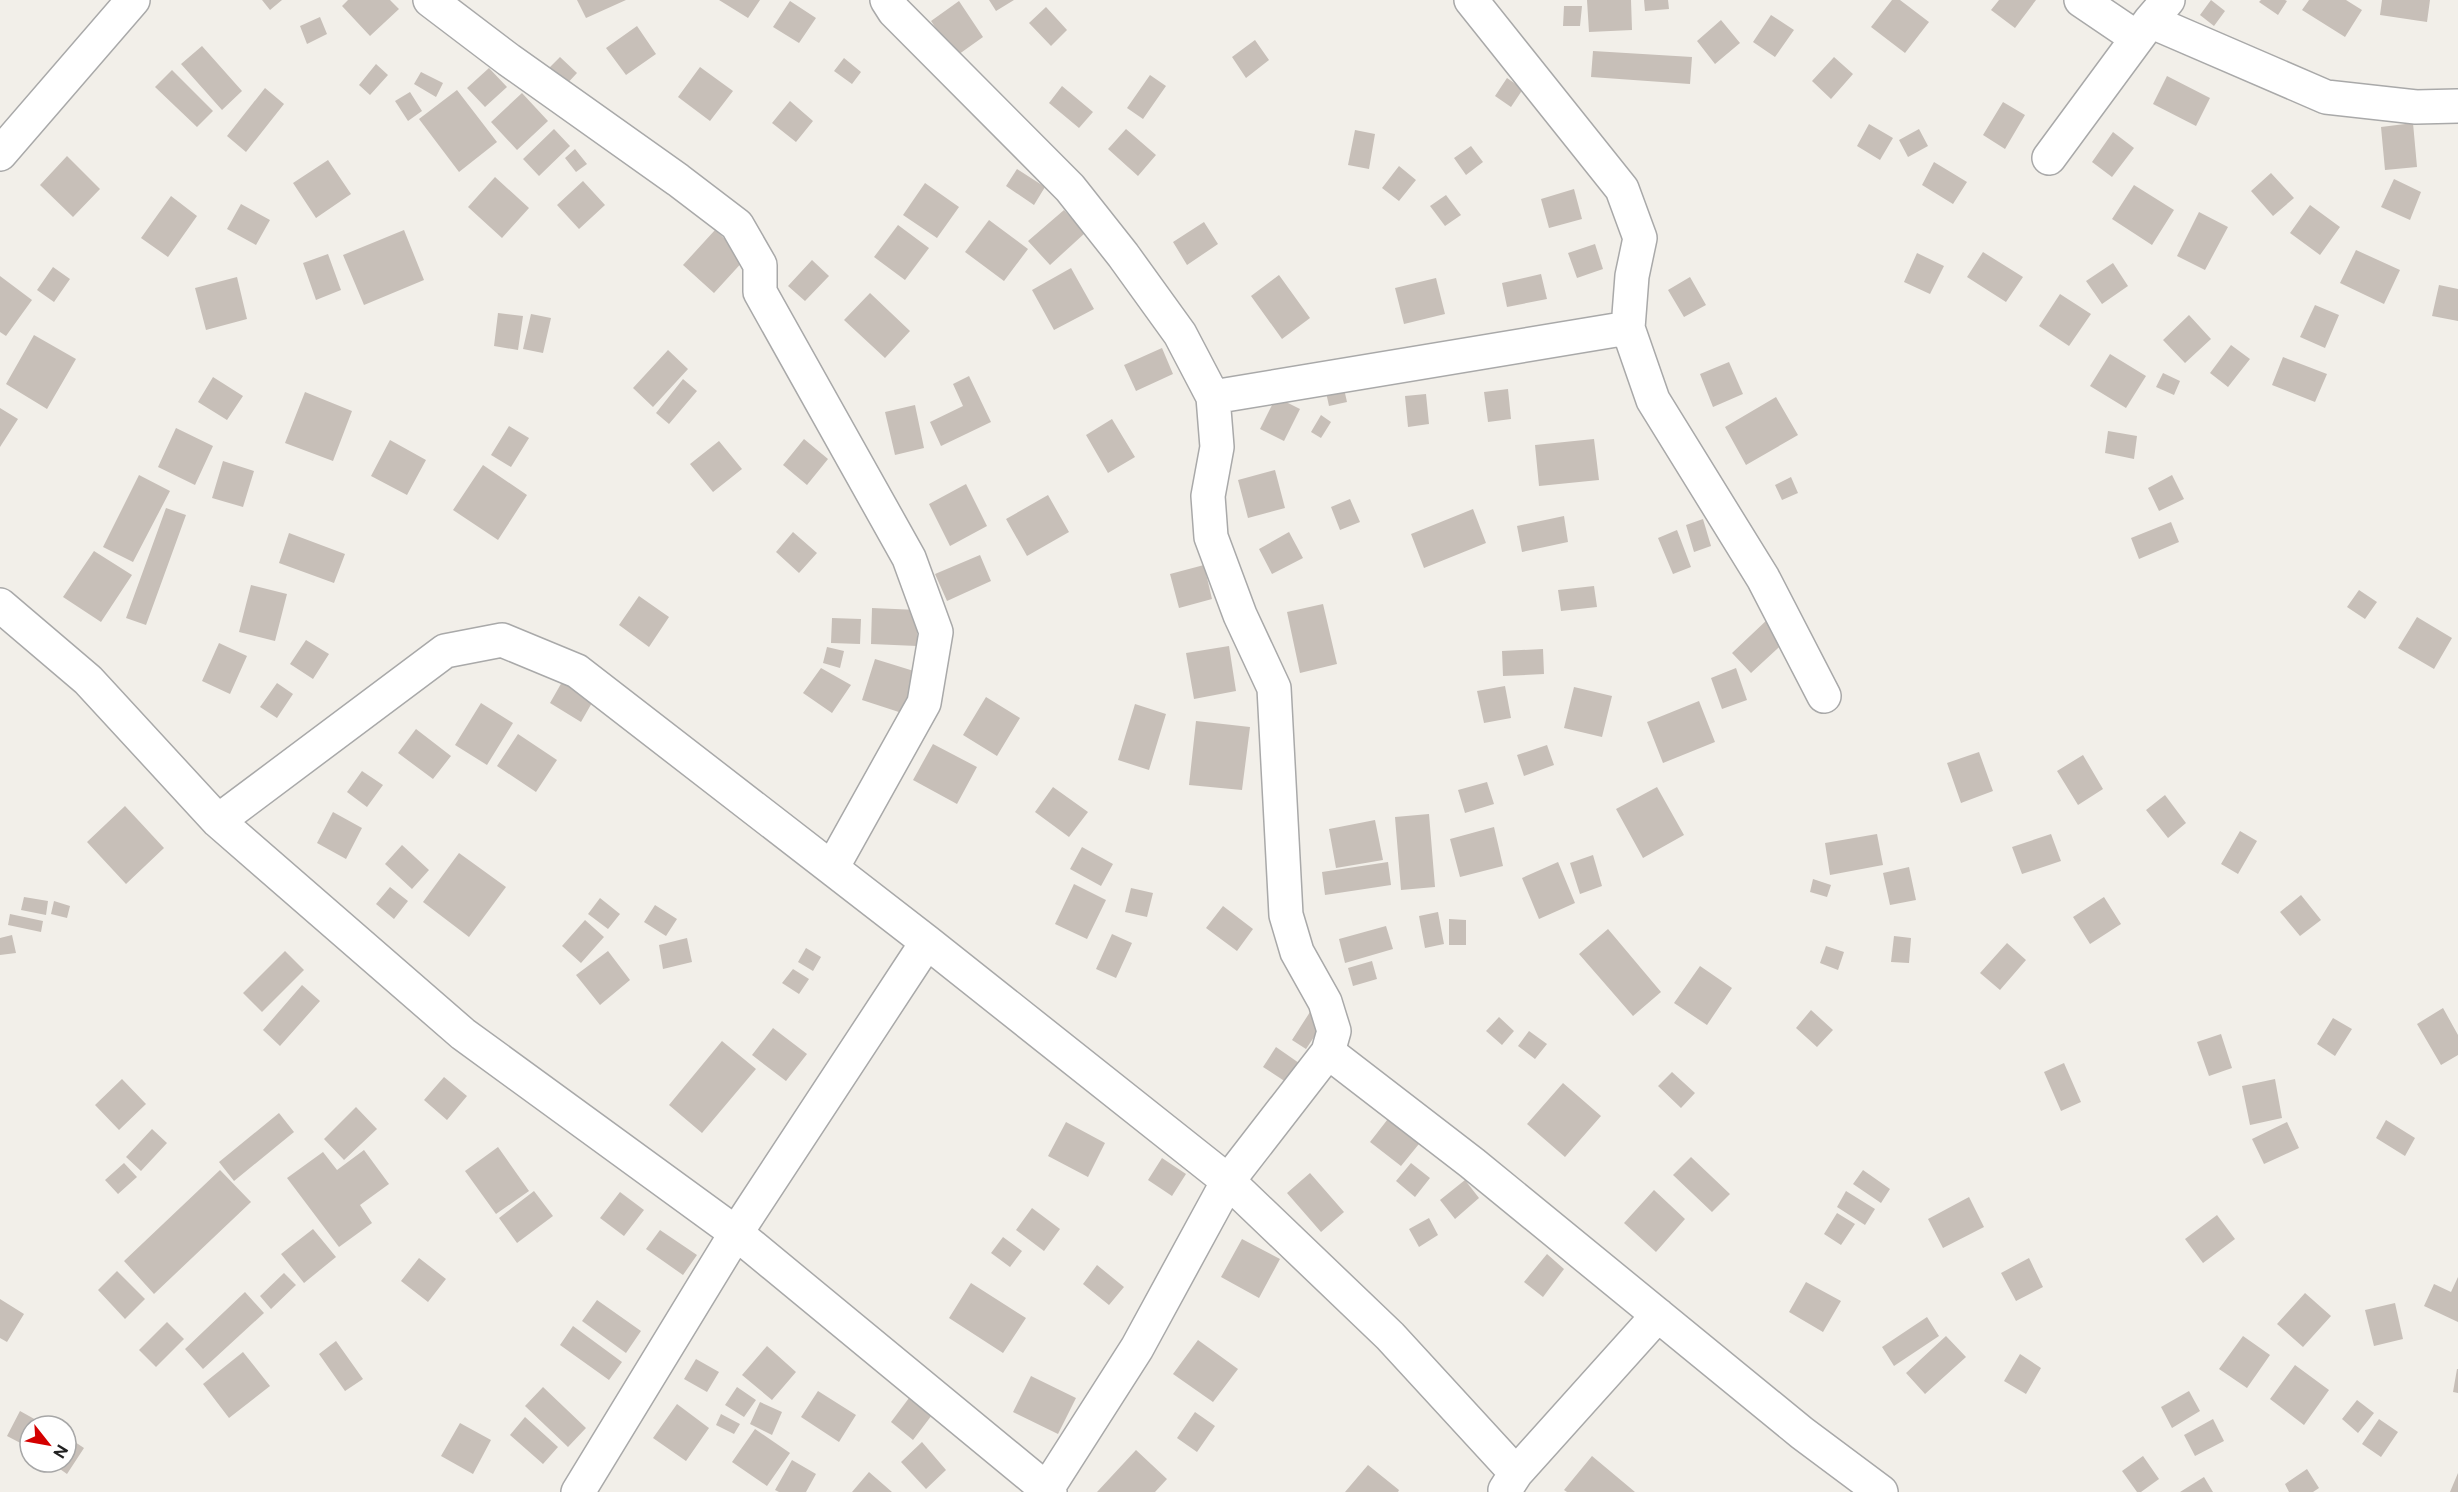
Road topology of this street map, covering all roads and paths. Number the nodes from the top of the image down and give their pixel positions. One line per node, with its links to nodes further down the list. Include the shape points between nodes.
1 (133, 0): 8 (street)
2 (430, 0): 15 (street, via 737,225 760,265 760,292 909,558 936,632 924,703)
3 (886, 0): 11 (street, via 918,37 1070,188 1180,334)
4 (1471, 0): 10 (street, via 1622,189 1640,238)
5 (2081, 0): 6 (street)
6 (2152, 19): 7 (street, via 2326,97 2416,107); 9 (street)
7 (2458, 106)
8 (0, 154)
9 (2049, 158)
10 (1628, 328): 11 (street); 13 (street, via 1653,400 1763,578)
11 (1213, 397): 17 (street, via 1217,447 1208,496 1210,537 1274,688 1286,915 1297,952 1325,1002 1334,1030)
12 (0, 605): 14 (street, via 88,680)
13 (1824, 696)
14 (218, 821): 15 (street, via 446,651 502,640 577,671); 19 (street, via 463,1034)
15 (832, 868): 16 (street)
16 (927, 942): 18 (street); 19 (street)
17 (1328, 1052): 18 (street); 20 (street, via 1472,1163)
18 (1228, 1181): 21 (street, via 1390,1336); 22 (street, via 1137,1348)
19 (736, 1233): 22 (street); 23 (street)
20 (1658, 1316): 21 (street); 24 (street)
21 (1510, 1482)
22 (1047, 1490)
23 (578, 1492)
24 (1881, 1492)

